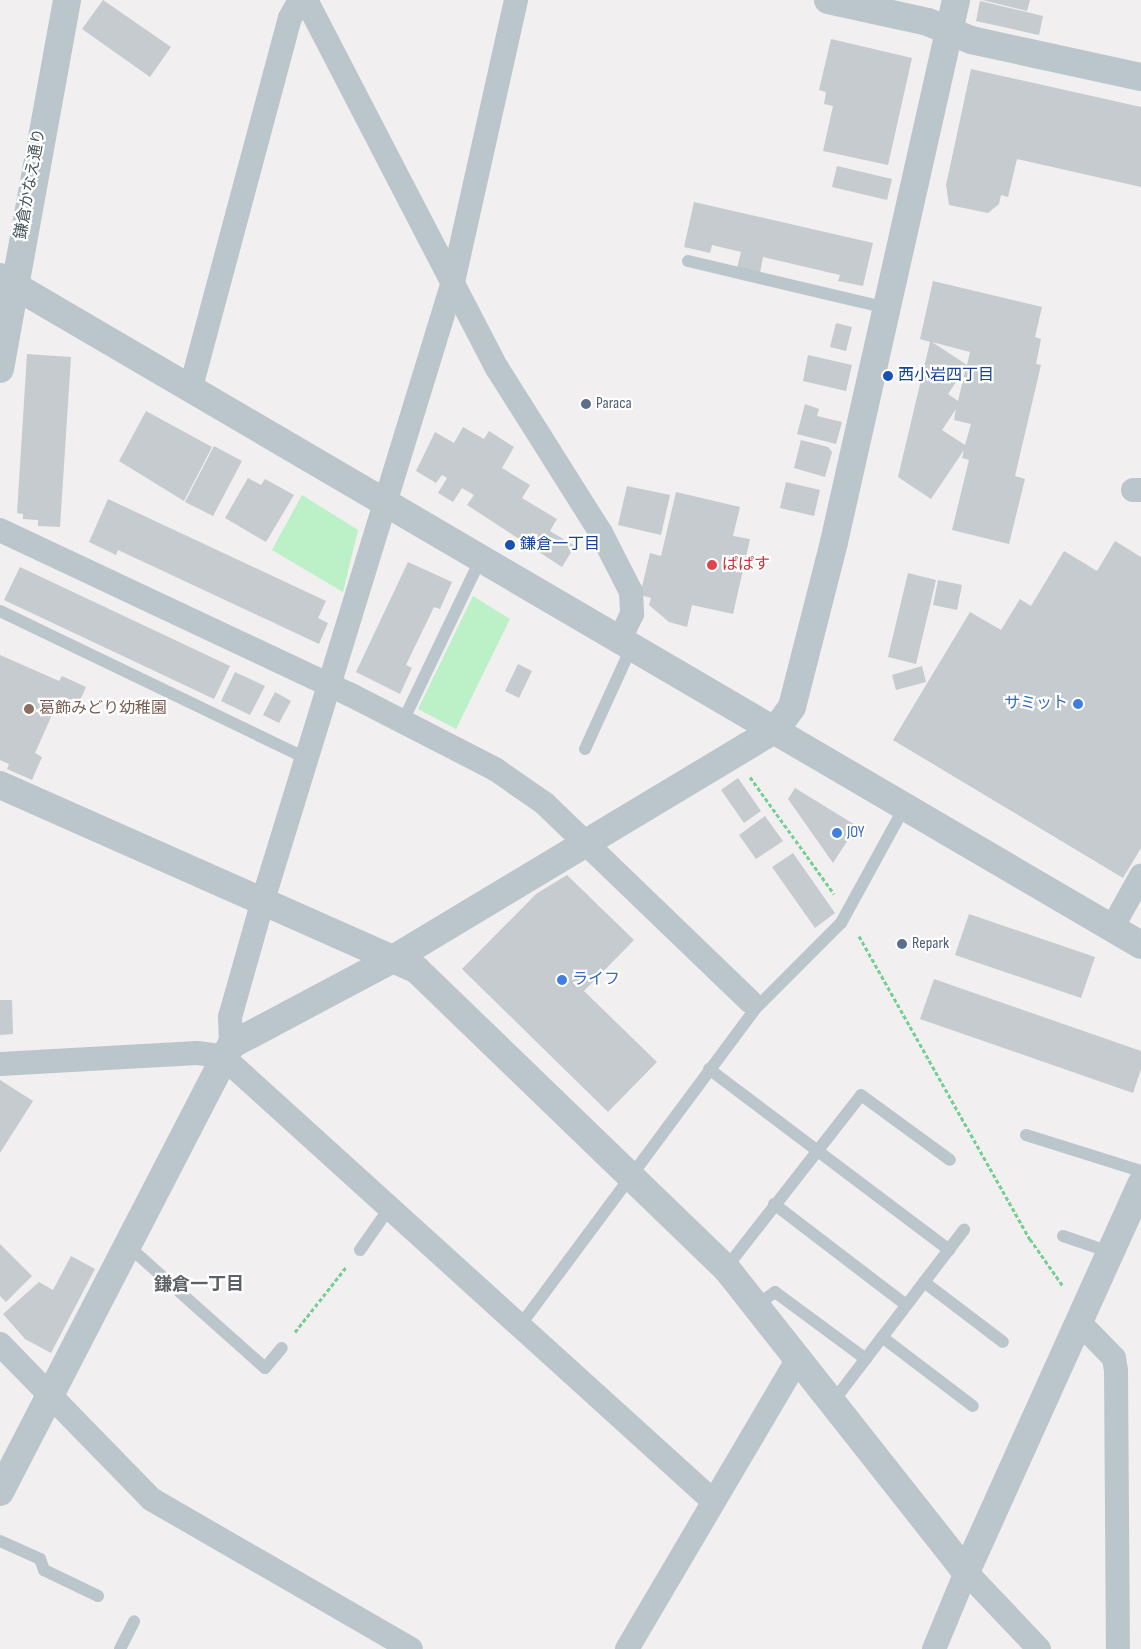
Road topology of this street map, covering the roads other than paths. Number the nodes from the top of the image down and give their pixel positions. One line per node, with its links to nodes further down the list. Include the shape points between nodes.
1 (67, 0): 10 (street, 鎌倉かなえ通り)
2 (300, 0): 14 (street, via 290,18)
3 (306, 0): 11 (street)
4 (516, 0): 11 (street)
5 (828, 0): 7 (street)
6 (956, 0): 7 (street)
7 (949, 31): 8 (street, via 971,40); 12 (street)
8 (1141, 77)
9 (688, 261): 12 (lane)
10 (6, 281): 13 (street, 鎌倉かなえ通り); 14 (street)
11 (453, 282): 15 (street); 19 (street, via 497,368 601,533 631,592 632,614)
12 (887, 308): 22 (street, via 799,688)
13 (0, 369)
14 (191, 387): 15 (street)
15 (385, 502): 17 (street); 20 (street)
16 (0, 530): 20 (street)
17 (481, 558): 19 (street); 21 (lane)
18 (0, 611): 24 (lane)
19 (626, 643): 22 (street); 23 (lane)
20 (330, 686): 21 (street); 24 (street)
21 (403, 721): 27 (street, via 526,789)
22 (776, 729): 26 (street); 27 (street)
23 (585, 749)
24 (307, 759): 29 (street)
25 (0, 785): 29 (street)
26 (905, 806): 30 (street); 33 (lane, via 847,912)
27 (584, 844): 32 (street); 33 (street)
28 (1141, 876): 30 (street)
29 (263, 900): 32 (street); 34 (street, via 230,1016)
30 (1112, 928): 31 (street)
31 (1141, 945)
32 (393, 959): 34 (street); 41 (street, via 417,970)
33 (754, 1004): 36 (lane)
34 (227, 1051): 35 (street); 44 (street); 47 (street)
35 (0, 1064)
36 (709, 1069): 38 (lane); 41 (lane)
37 (1026, 1135): 40 (lane)
38 (816, 1150): 39 (lane, via 861,1095); 43 (lane); 49 (lane)
39 (950, 1160)
40 (1141, 1171)
41 (628, 1176): 51 (street); 56 (lane)
42 (1141, 1184): 50 (street)
43 (774, 1204): 51 (lane); 53 (lane)
44 (390, 1207): 48 (lane); 56 (street)
45 (964, 1230): 49 (lane)
46 (1063, 1236): 50 (lane)
47 (127, 1245): 60 (lane, via 265,1368); 63 (street)
48 (360, 1250)
49 (949, 1250): 52 (lane)
50 (1110, 1252): 55 (street)
51 (726, 1268): 54 (street)
52 (924, 1282): 53 (lane); 58 (lane)
53 (906, 1305): 57 (lane)
54 (756, 1306): 61 (street); 62 (lane, via 775,1292)
55 (1079, 1322): 69 (street); 77 (street, via 1114,1358 1116,1371)
56 (519, 1327): 67 (street)
57 (882, 1337): 62 (lane); 65 (lane)
58 (1003, 1342)
59 (0, 1344): 63 (street)
60 (282, 1348)
61 (798, 1359): 64 (street); 67 (street)
62 (866, 1359): 64 (lane)
63 (51, 1396): 66 (street); 73 (street, via 151,1499)
64 (832, 1403): 69 (street)
65 (973, 1406)
66 (0, 1492)
67 (712, 1500): 74 (street)
68 (0, 1541): 70 (lane, via 40,1559 44,1570)
69 (966, 1572): 75 (street); 76 (street)
70 (98, 1596)
71 (134, 1621): 72 (lane)
72 (120, 1649)
73 (411, 1649)
74 (627, 1649)
75 (934, 1649)
76 (1039, 1649)
77 (1118, 1649)

